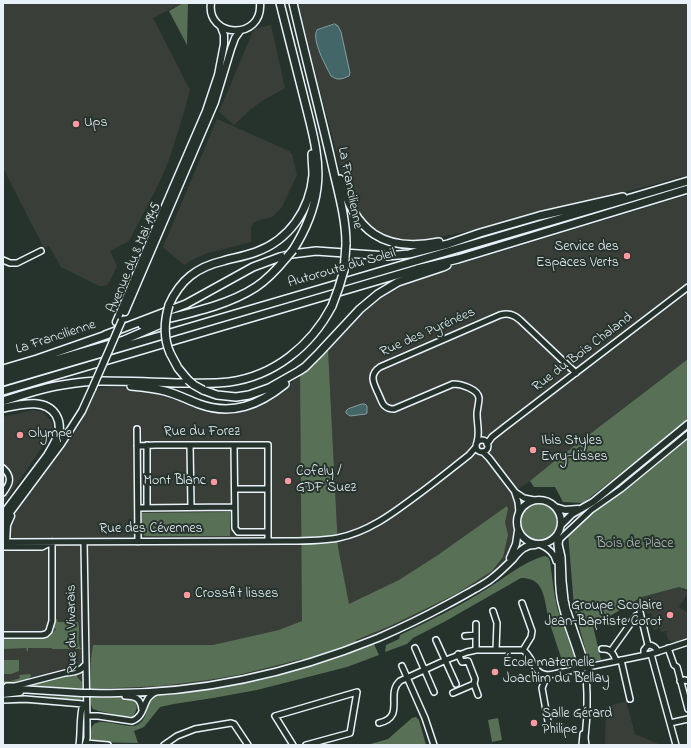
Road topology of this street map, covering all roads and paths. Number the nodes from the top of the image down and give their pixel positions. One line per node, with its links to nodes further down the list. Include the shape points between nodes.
1 (211, 3): 5 (main road, Avenue du 8 Mai 1945, via 214,19)
2 (260, 3): 6 (main road, Avenue du 8 Mai 1945, via 256,20)
3 (280, 3): 7 (highway, La Francilienne)
4 (293, 3): 8 (highway, La Francilienne)
5 (221, 27): 6 (main road); 18 (main road, Avenue du 8 Mai 1945, via 224,44 206,111)
6 (240, 31): 18 (main road, Avenue du 8 Mai 1945, via 231,49 215,102)
7 (313, 138): 17 (highway, La Francilienne, bridge, via 318,166 316,194 308,222 293,250 272,274 249,291); 21 (highway, bridge, via 310,192 294,226 263,249 214,263 194,273 179,288 169,305 165,329 166,344 178,368 194,385 213,394 225,397 250,395 269,388)
8 (328, 147): 12 (highway, via 332,151 341,185 354,214 365,227 380,237 397,244 416,245); 25 (highway, La Francilienne, bridge, via 345,228 344,270 332,306 314,334 299,350 261,373 228,382 208,384 100,381)
9 (688, 181): 11 (highway, Autoroute du Soleil)
10 (688, 189): 14 (highway, Autoroute du Soleil)
11 (647, 193): 12 (highway, via 575,207); 24 (highway, Autoroute du Soleil)
12 (480, 233): 19 (highway, via 424,251 402,255 316,251 280,257 254,267 186,304)
13 (41, 251): 15 (street, via 17,263)
14 (458, 258): 21 (highway, via 443,267 398,282 378,294); 27 (highway, Autoroute du Soleil)
15 (3, 260)
16 (688, 287): 22 (street, Rue du Bois Chaland)
17 (186, 314): 19 (highway, La Francilienne); 23 (highway, via 124,340)
18 (119, 321): 26 (main road, Avenue du 8 Mai 1945)
19 (105, 335): 20 (highway, La Francilienne)
20 (3, 369)
21 (299, 371): 25 (highway, via 267,397 250,405 231,409 208,407 150,388)
22 (576, 373): 37 (street, Rue du Bois Chaland); 37 (street, Rue des Pyrénées, via 530,328 511,314 500,315 380,367 374,373 373,382 383,403 389,409 453,384 476,392 479,400 477,413)
23 (3, 375)
24 (3, 382)
25 (67, 384): 28 (highway, La Francilienne)
26 (90, 389): 38 (main road, Avenue du 8 Mai 1945, via 61,438); 45 (main road, Avenue du 8 Mai 1945, via 82,411 70,431)
27 (3, 391)
28 (3, 401)
29 (3, 408): 38 (highway, via 40,404 54,412 59,430)
30 (688, 424): 51 (main road)
31 (137, 429): 35 (street)
32 (688, 434): 91 (street, via 591,510 560,539 567,609 584,659)
33 (234, 444): 34 (street, Rue du Forez); 40 (street); 41 (street, Rue du Forez, via 268,445)
34 (190, 445): 36 (street, Rue du Forez); 46 (street)
35 (137, 446): 36 (street, Rue du Forez); 49 (street)
36 (147, 446): 50 (street)
37 (482, 446): 42 (street, Rue des Pyrénées); 59 (street, Rue des Cévennes, via 394,512 371,526 339,538)
38 (49, 453): 53 (main road, Avenue du 8 Mai 1945)
39 (3, 468): 43 (street, via 10,482)
40 (235, 489): 41 (street); 47 (street)
41 (268, 489): 57 (street)
42 (515, 492): 44 (street, via 524,498); 52 (street)
43 (3, 493)
44 (534, 500): 48 (main road, via 544,500); 52 (main road, via 525,504)
45 (15, 507): 54 (main road, Avenue du 8 Mai 1945); 63 (main road, via 7,525)
46 (191, 507): 47 (street); 50 (street)
47 (234, 507): 57 (street, via 234,526 238,532)
48 (555, 507): 51 (main road, via 565,510); 55 (main road)
49 (138, 508): 50 (street); 62 (street)
50 (147, 508)
51 (584, 508): 55 (main road, via 572,514)
52 (519, 512): 56 (main road, via 516,521)
53 (3, 514)
54 (3, 522)
55 (561, 525): 58 (main road)
56 (518, 531): 64 (main road, via 526,541); 65 (main road, via 515,548)
57 (268, 532): 59 (street)
58 (557, 536): 64 (main road); 66 (street)
59 (268, 541): 62 (street, Rue des Cévennes)
60 (52, 542): 61 (street, Rue des Cévennes); 63 (street, Rue des Cévennes); 70 (street, via 52,621 49,631 42,635)
61 (84, 542): 62 (street, Rue des Cévennes); 89 (street, Rue du Vivarais)
62 (138, 542)
63 (4, 544)
64 (538, 545): 65 (main road, via 521,550); 66 (street, via 553,552)
65 (504, 567): 103 (main road, via 489,580 454,601 378,638 341,652 254,677)
66 (558, 568): 92 (street, via 561,605)
67 (522, 603): 81 (street, via 532,631)
68 (493, 611): 80 (street, via 493,619 497,623)
69 (476, 624): 71 (street)
70 (3, 635)
71 (476, 635): 72 (street); 79 (street)
72 (465, 636)
73 (436, 640): 87 (street)
74 (688, 642): 77 (street)
75 (648, 645): 82 (street, via 640,613); 83 (street, via 654,646); 86 (street)
76 (415, 648): 93 (street)
77 (668, 648): 83 (street); 98 (street)
78 (602, 649): 82 (street)
79 (476, 650): 80 (street); 84 (street)
80 (496, 650): 81 (street)
81 (523, 650): 95 (street, via 535,669)
82 (611, 651): 88 (street)
83 (658, 652): 85 (street)
84 (458, 654): 87 (street); 101 (street, via 462,662 468,661 475,679)
85 (651, 654): 86 (street); 117 (street)
86 (644, 655): 88 (street)
87 (446, 660): 93 (street); 100 (street)
88 (618, 661): 91 (street); 110 (street)
89 (86, 664): 94 (street); 97 (street, Rue du Vivarais)
90 (402, 666): 96 (street)
91 (589, 666): 92 (street); 129 (street, via 590,671 586,673)
92 (581, 668): 95 (street); 128 (street, via 585,702)
93 (424, 669): 96 (street); 105 (street)
94 (74, 672): 97 (street); 102 (street)
95 (549, 675): 118 (street, via 542,688)
96 (407, 677): 116 (street, via 395,686 394,710 391,717); 127 (street)
97 (86, 681): 114 (street, Rue du Vivarais)
98 (680, 681): 99 (street); 112 (street)
99 (688, 681)
100 (456, 684)
101 (474, 684): 106 (street); 109 (street)
102 (3, 687): 104 (main road)
103 (166, 690): 108 (main road); 113 (street, via 150,695)
104 (39, 691): 107 (main road); 108 (main road, bridge)
105 (434, 692)
106 (453, 693)
107 (3, 694)
108 (105, 694): 113 (street, via 133,696 140,702)
109 (478, 695)
110 (630, 699)
111 (3, 700): 121 (street, via 82,704)
112 (688, 709)
113 (142, 711): 114 (street, via 141,715 132,721)
114 (87, 716): 119 (street, Rue du Vivarais)
115 (688, 719): 117 (street)
116 (378, 723)
117 (670, 723): 130 (street)
118 (549, 727)
119 (85, 744): 122 (street)
120 (315, 744): 125 (street, via 350,733 357,692 275,716); 126 (street)
121 (79, 745)
122 (108, 745)
123 (164, 745): 124 (street, via 177,736 195,729 231,722)
124 (248, 745)
125 (293, 745)
126 (306, 745)
127 (434, 745)
128 (582, 745)
129 (586, 745)
130 (676, 745)

